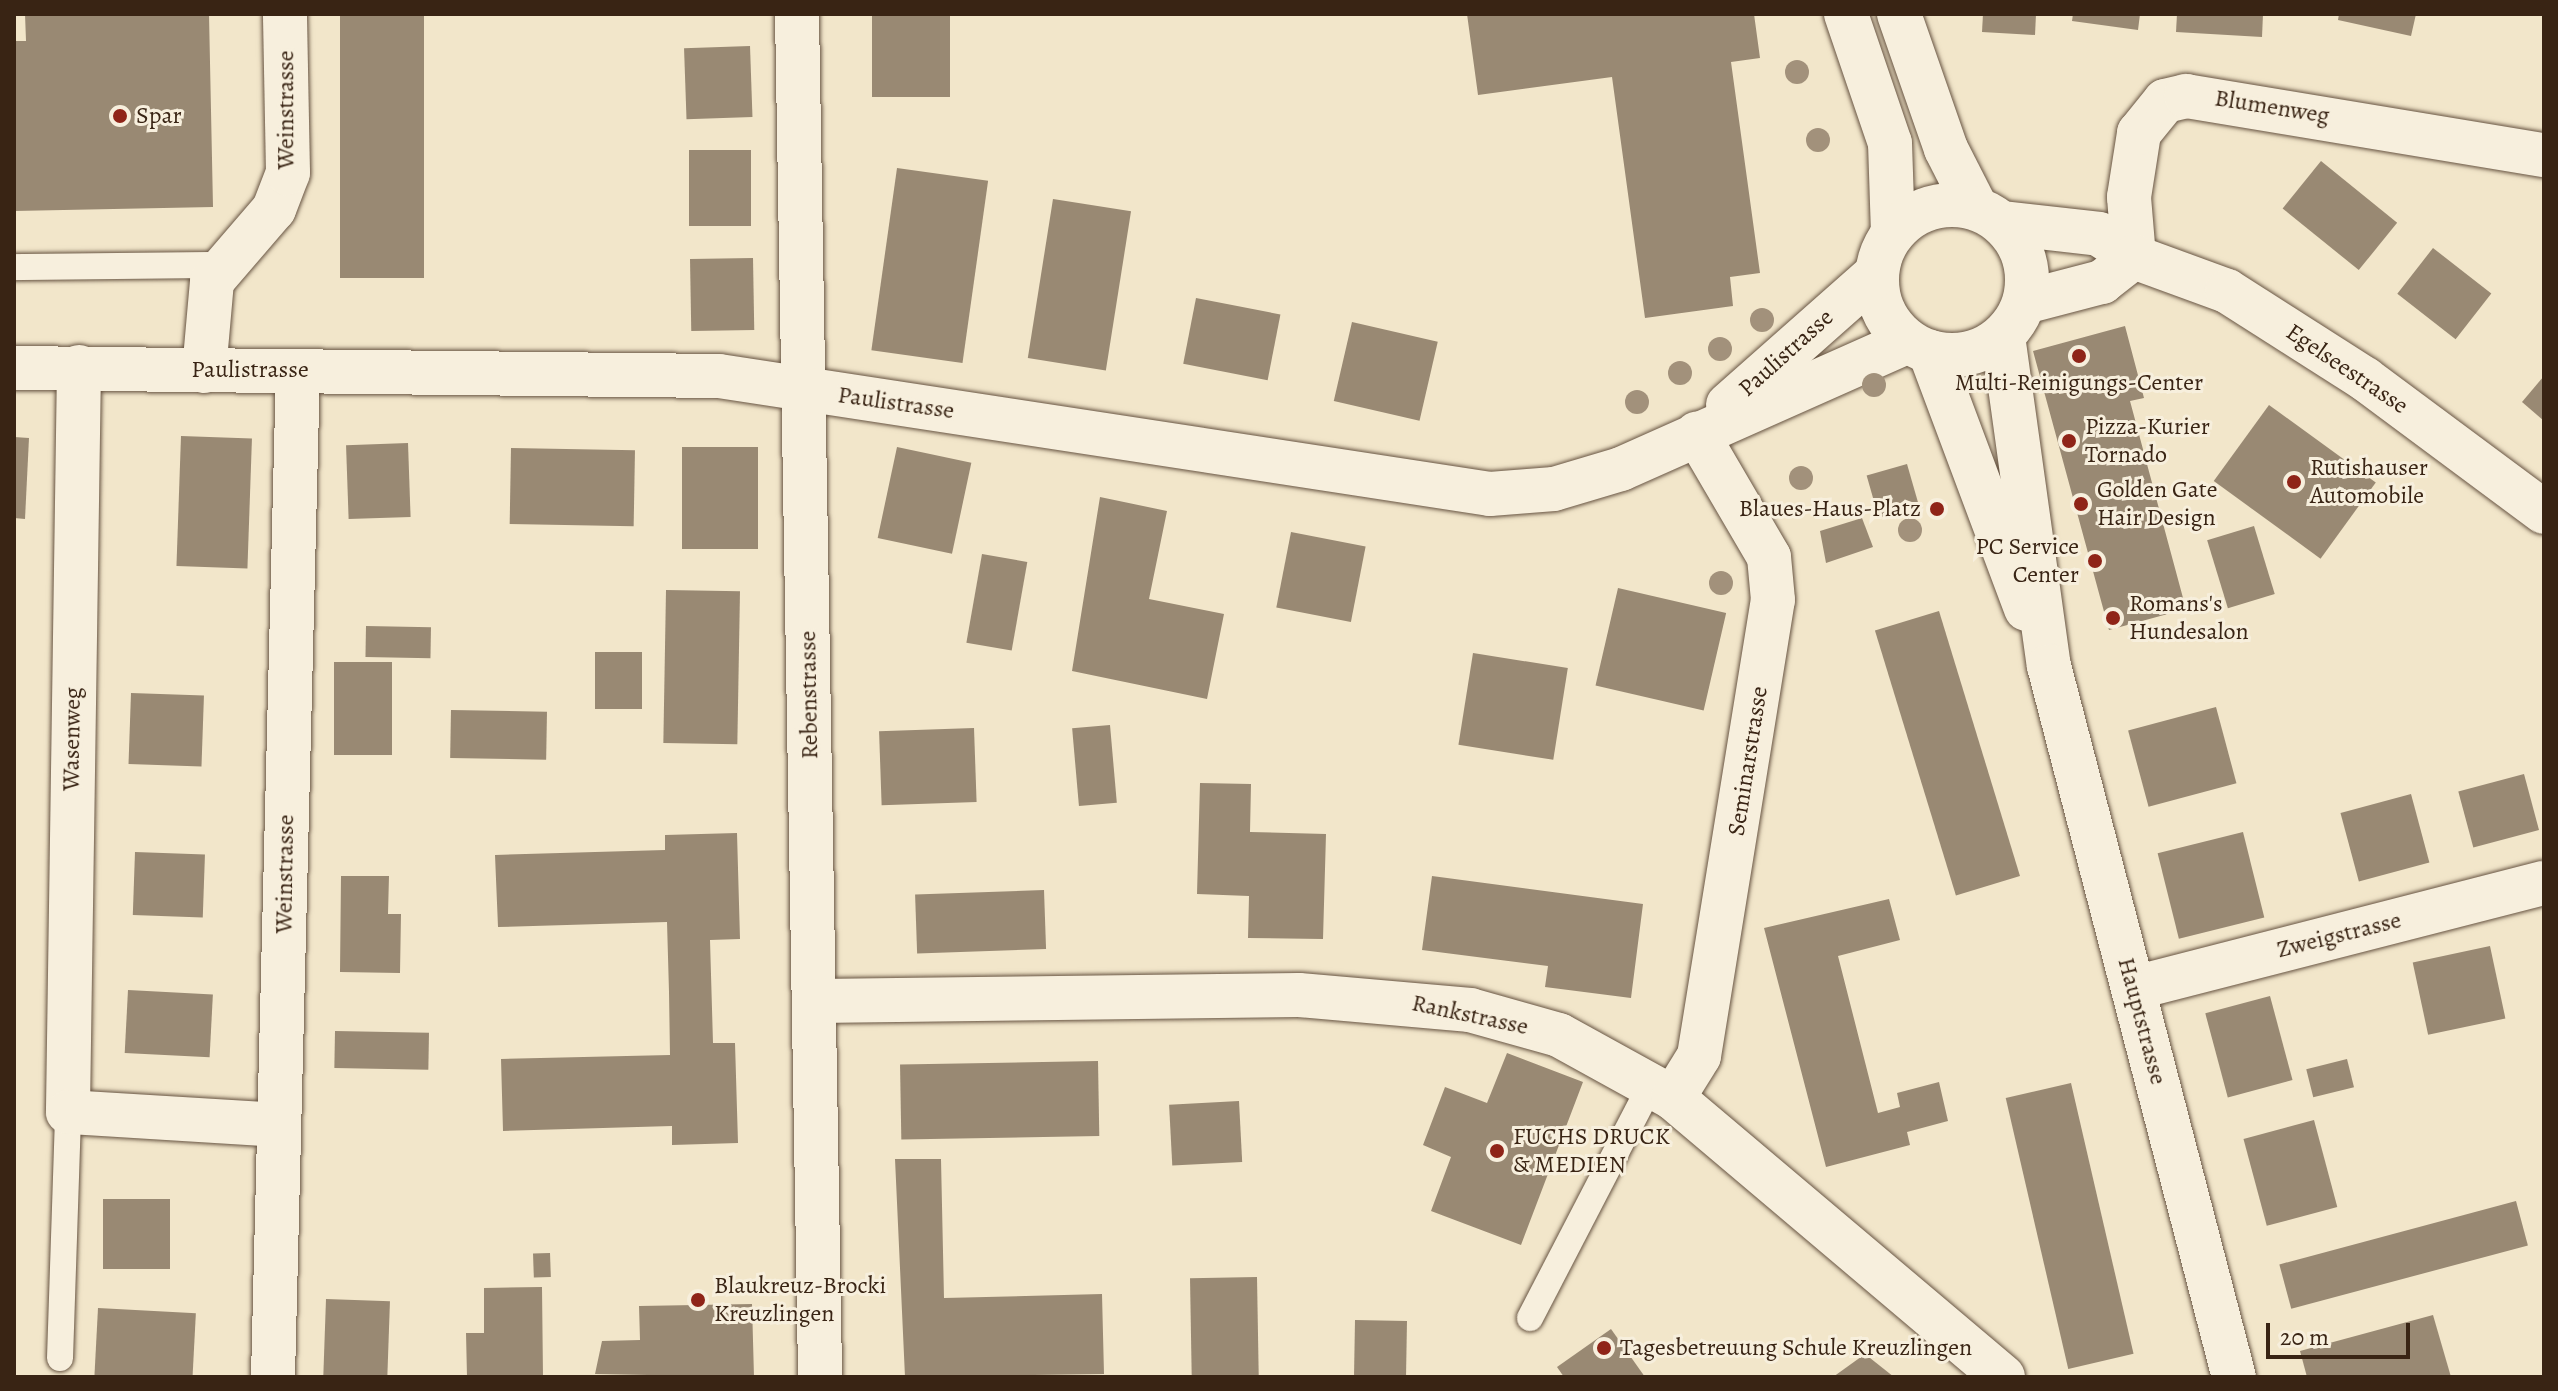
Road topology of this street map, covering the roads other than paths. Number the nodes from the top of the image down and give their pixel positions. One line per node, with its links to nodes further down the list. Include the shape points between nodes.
1 (285, 14): 9 (street, Weinstrasse, via 288,173 274,209)
2 (797, 14): 19 (street, Rebenstrasse)
3 (1846, 14): 7 (street, via 1890,143)
4 (1899, 14): 6 (street, via 1946,149)
5 (2544, 155): 8 (street, Blumenweg, via 2215,95 2165,101 2139,133 2129,197)
6 (1990, 216): 7 (street, via 1931,207); 8 (street, Egelseestrasse, via 2099,234); 12 (street, via 2025,260)
7 (1893, 232): 11 (street)
8 (2134, 257): 12 (street, via 2102,282); 21 (street, Egelseestrasse, via 2169,264 2254,306)
9 (220, 265): 10 (lane); 17 (street, Weinstrasse, via 207,306)
10 (14, 267)
11 (1877, 273): 13 (street, via 1884,311); 20 (street, Paulistrasse)
12 (2014, 319): 13 (street, via 1976,352); 22 (street, Hauptstrasse)
13 (1919, 347): 20 (street, Paulistrasse); 22 (street, Hauptstrasse)
14 (14, 353): 15 (street, Paulistrasse)
15 (79, 367): 16 (street, Paulistrasse); 17 (street, Paulistrasse); 27 (street, Wasenweg)
16 (14, 368)
17 (204, 371): 18 (street, Paulistrasse)
18 (298, 371): 19 (street, Paulistrasse, via 635,371); 28 (street, Weinstrasse)
19 (801, 389): 20 (street, Paulistrasse, via 1490,494 1554,489 1608,473); 25 (street, Rebenstrasse)
20 (1697, 434): 26 (street, Seminarstrasse, via 1769,557 1773,600 1699,1056)
21 (2544, 512)
22 (2049, 666): 24 (street, Hauptstrasse)
23 (2544, 883): 24 (street, Zweigstrasse)
24 (2134, 988): 34 (street, Hauptstrasse)
25 (817, 1001): 26 (street, Rankstrasse, via 1394,1000 1470,1010 1559,1035); 32 (street, Rebenstrasse)
26 (1663, 1091): 29 (lane); 33 (street, Rankstrasse)
27 (68, 1112): 28 (street); 30 (lane, Wasenweg)
28 (279, 1125): 31 (street, Weinstrasse)
29 (1530, 1318)
30 (60, 1358)
31 (273, 1377)
32 (820, 1377)
33 (2003, 1377)
34 (2234, 1377)

